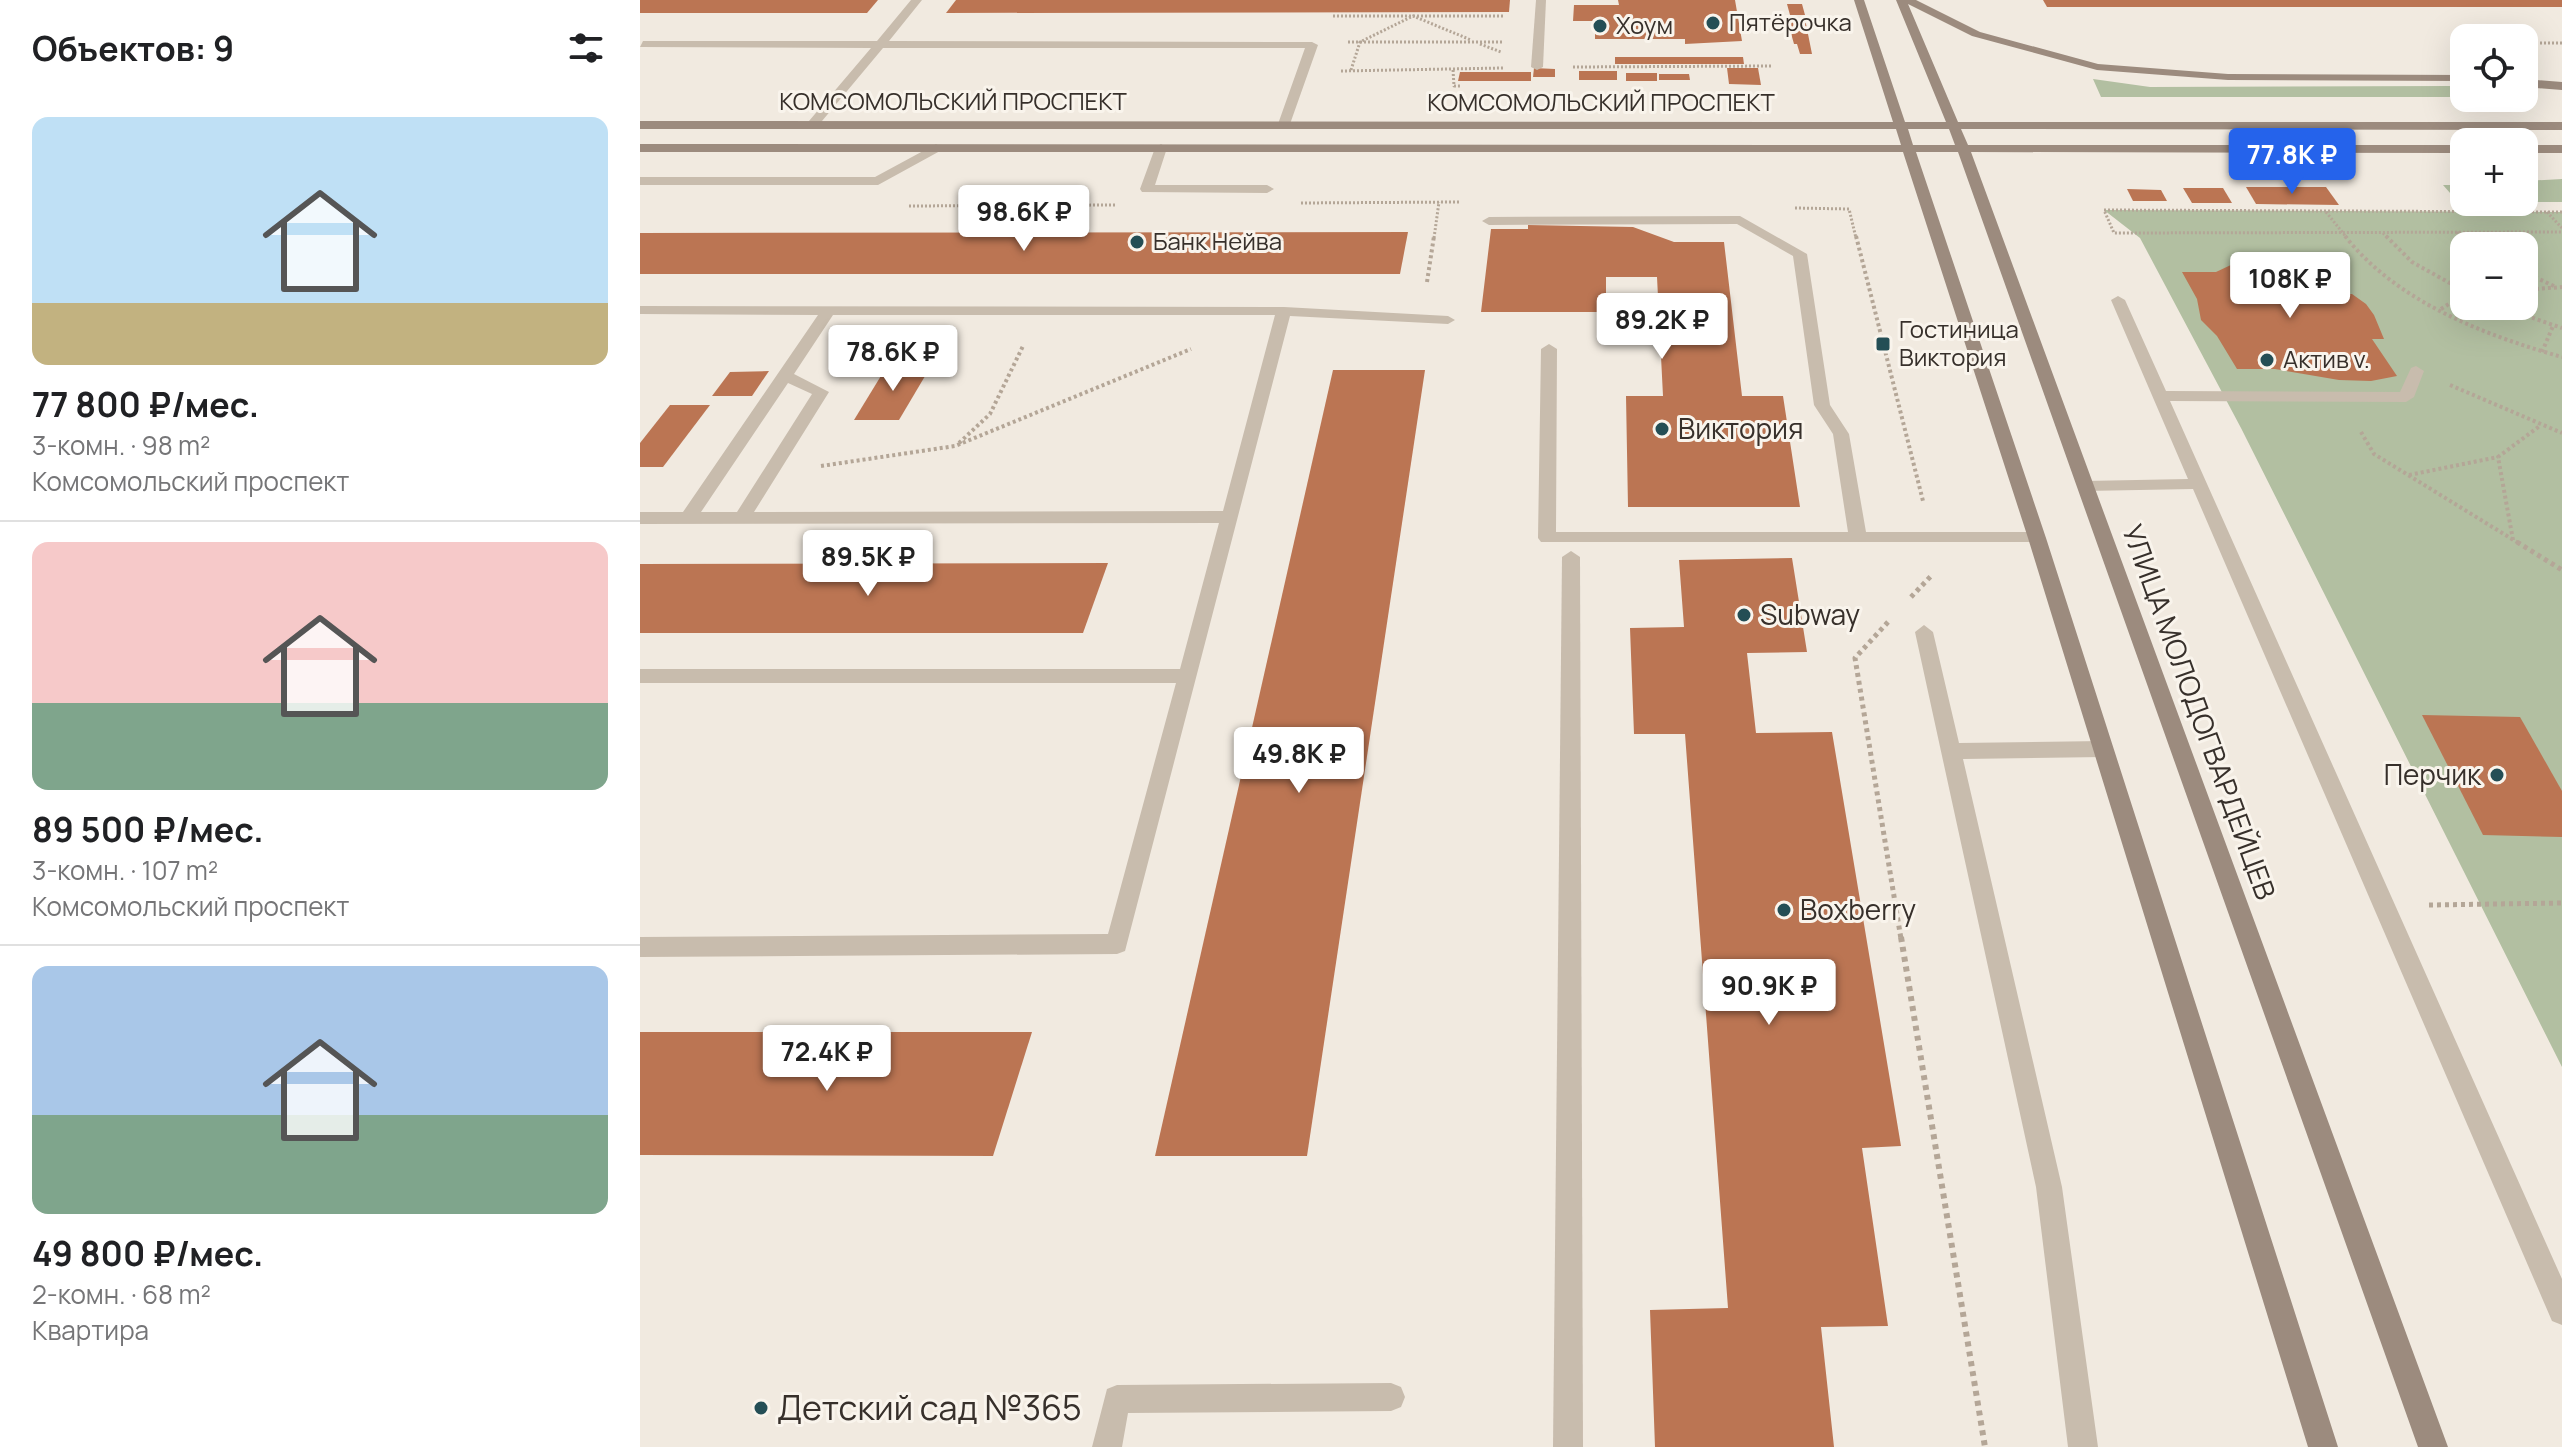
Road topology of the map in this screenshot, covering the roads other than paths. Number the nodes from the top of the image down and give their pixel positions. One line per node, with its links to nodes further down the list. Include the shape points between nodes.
1 (917, 0): 7 (lane)
2 (1541, 0): 8 (lane)
3 (1859, 0): 15 (main road)
4 (1901, 0): 16 (main road, УЛИЦА МОЛОДОГВАРДЕЙЦЕВ)
5 (1908, 0): 9 (main road, via 1976,34 2097,67 2214,76)
6 (643, 44): 7 (lane)
7 (881, 44): 12 (lane); 13 (lane, via 1312,45)
8 (1537, 67)
9 (2450, 78)
10 (2538, 84): 11 (main road)
11 (2562, 86)
12 (813, 124): 13 (main road, КОМСОМОЛЬСКИЙ ПРОСПЕКТ); 14 (main road, КОМСОМОЛЬСКИЙ ПРОСПЕКТ)
13 (1284, 124): 15 (main road, КОМСОМОЛЬСКИЙ ПРОСПЕКТ)
14 (640, 125)
15 (1899, 126): 16 (main road, КОМСОМОЛЬСКИЙ ПРОСПЕКТ); 22 (main road)
16 (1954, 126): 17 (main road, КОМСОМОЛЬСКИЙ ПРОСПЕКТ); 23 (main road, УЛИЦА МОЛОДОГВАРДЕЙЦЕВ)
17 (2290, 126): 18 (main road, КОМСОМОЛЬСКИЙ ПРОСПЕКТ); 24 (main road, via 2260,133 2096,137 2099,144)
18 (2562, 126)
19 (640, 148): 20 (main road, КОМСОМОЛЬСКИЙ ПРОСПЕКТ)
20 (936, 148): 21 (main road, КОМСОМОЛЬСКИЙ ПРОСПЕКТ); 28 (lane, via 878,181)
21 (1161, 148): 22 (main road, КОМСОМОЛЬСКИЙ ПРОСПЕКТ); 29 (lane, via 1147,189)
22 (1906, 148): 23 (main road, КОМСОМОЛЬСКИЙ ПРОСПЕКТ); 47 (main road)
23 (1963, 148): 24 (main road, КОМСОМОЛЬСКИЙ ПРОСПЕКТ); 41 (main road, УЛИЦА МОЛОДОГВАРДЕЙЦЕВ)
24 (2121, 149): 25 (main road, КОМСОМОЛЬСКИЙ ПРОСПЕКТ)
25 (2450, 149)
26 (2538, 149): 27 (main road)
27 (2562, 149)
28 (640, 181)
29 (1267, 189)
30 (1489, 221): 46 (lane, via 1740,220 1800,254 1822,405 1841,434)
31 (2118, 300): 39 (lane)
32 (640, 310): 33 (lane)
33 (829, 310): 34 (lane); 38 (lane)
34 (1284, 311): 35 (lane); 42 (lane)
35 (1448, 320)
36 (1549, 349): 46 (lane, via 1547,538)
37 (2416, 371): 39 (lane, via 2406,397)
38 (786, 376): 44 (lane); 45 (lane, via 821,392)
39 (2160, 396): 40 (lane)
40 (2199, 484): 41 (lane); 55 (lane)
41 (2085, 486): 61 (main road, УЛИЦА МОЛОДОГВАРДЕЙЦЕВ)
42 (1229, 517): 45 (lane); 51 (lane)
43 (640, 518): 44 (lane)
44 (688, 518): 45 (lane)
45 (741, 519)
46 (1858, 538): 47 (lane)
47 (2037, 538): 52 (main road)
48 (1571, 557): 58 (lane)
49 (1924, 632): 53 (lane)
50 (640, 676): 51 (lane)
51 (1187, 676): 54 (lane, via 1117,944)
52 (2103, 749): 53 (lane); 60 (main road)
53 (1950, 751): 59 (lane, via 2049,1187)
54 (640, 947)
55 (2562, 1311)
56 (1391, 1397): 57 (lane, via 1117,1399)
57 (1107, 1447)
58 (1568, 1447)
59 (2083, 1447)
60 (2323, 1447)
61 (2433, 1447)

